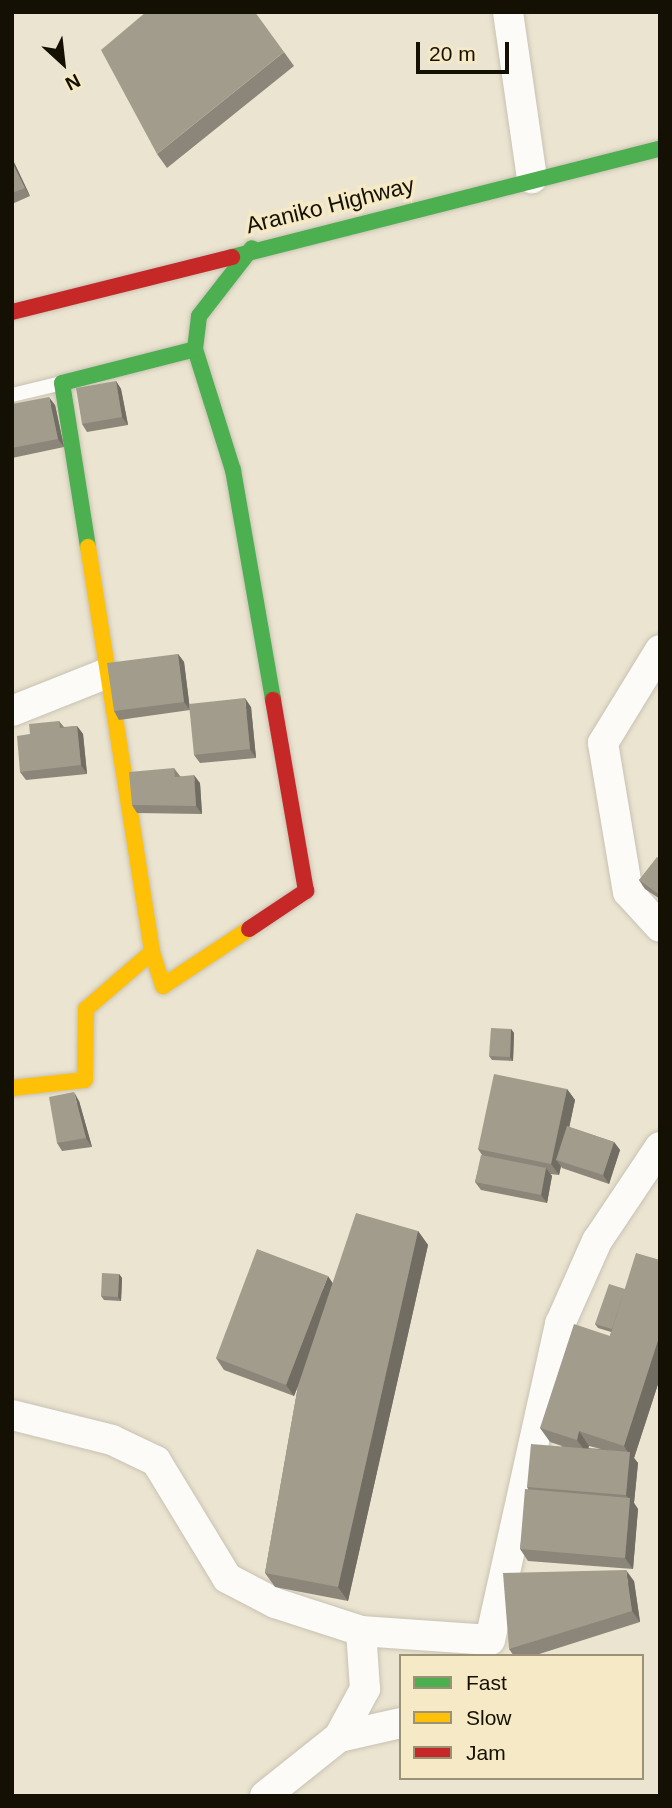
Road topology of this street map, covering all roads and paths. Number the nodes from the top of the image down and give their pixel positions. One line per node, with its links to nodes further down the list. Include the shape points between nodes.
1 (508, 12): 3 (street)
2 (660, 149): 3 (main road, Araniko Highway)
3 (532, 178): 4 (main road, Araniko Highway)
4 (252, 248): 5 (main road, Araniko Highway); 6 (main road, via 199,316)
5 (12, 312)
6 (195, 349): 7 (main road); 13 (main road, via 233,470 306,891 163,986)
7 (62, 383): 8 (lane); 10 (main road)
8 (12, 396)
9 (660, 650): 12 (street, via 603,743 628,892)
10 (105, 674): 11 (street); 13 (main road)
11 (12, 711)
12 (660, 927)
13 (152, 953): 14 (main road, via 86,1009 85,1080)
14 (12, 1087)
15 (660, 1147): 17 (street, via 597,1241 559,1324 489,1640)
16 (12, 1415): 17 (street, via 111,1440 156,1461 227,1578 275,1603)
17 (361, 1631): 19 (street, via 365,1689)
18 (399, 1723): 19 (street)
19 (339, 1737): 20 (street)
20 (265, 1796)

